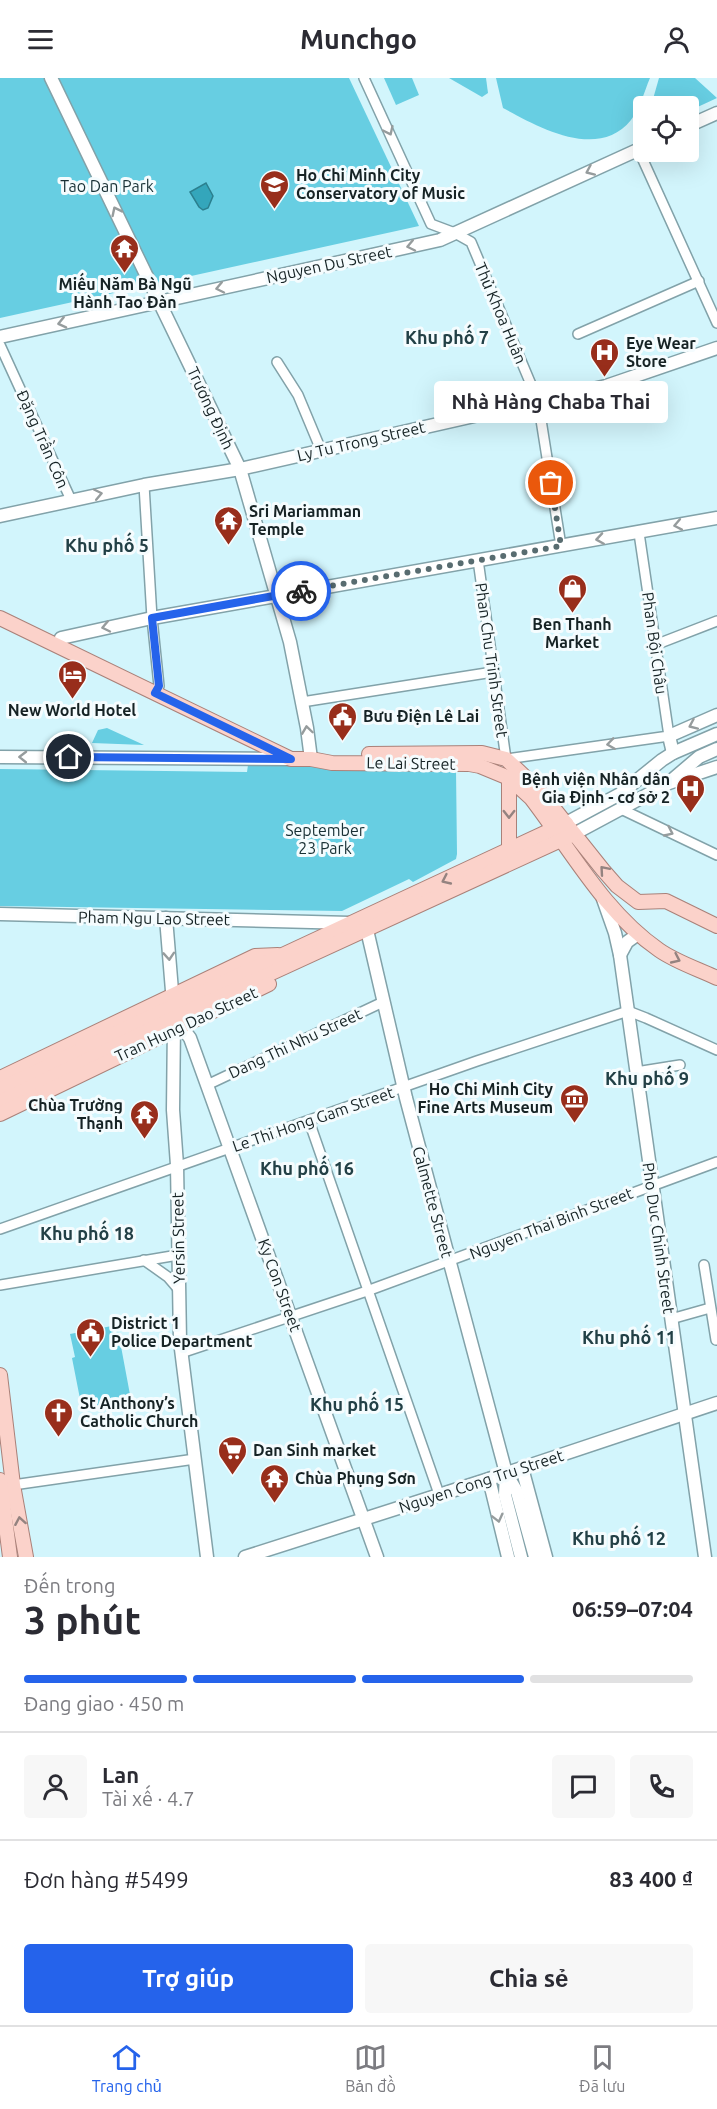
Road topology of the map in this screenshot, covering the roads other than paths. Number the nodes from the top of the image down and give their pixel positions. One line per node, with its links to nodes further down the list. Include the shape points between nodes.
1 (51, 78): 9 (street, Trương Định, one-way to 1)
2 (364, 78): 7 (street, Thủ Khoa Huân, one-way to 7, via 431,224)
3 (717, 113): 4 (street)
4 (699, 121)
5 (633, 152): 7 (street, Nguyen Du Street, one-way to 7)
6 (647, 162): 8 (street)
7 (455, 233): 9 (street, Nguyen Du Street, one-way to 9, via 441,240); 16 (street, Thủ Khoa Huân, via 471,242)
8 (699, 281): 10 (street); 11 (street)
9 (160, 301): 12 (street, Nguyen Du Street, one-way to 12); 18 (street, Trương Định)
10 (717, 323)
11 (578, 334)
12 (0, 337)
13 (0, 345): 20 (street, Đặng Trần Côn)
14 (717, 348): 16 (street, Ly Tu Trong Street, via 606,386)
15 (277, 362): 17 (street, via 298,395)
16 (538, 401): 17 (street, Ly Tu Trong Street); 24 (street, Thủ Khoa Huân)
17 (321, 450): 18 (street, Ly Tu Trong Street)
18 (240, 469): 19 (street, Ly Tu Trong Street); 26 (street, Trương Định)
19 (144, 485): 20 (street, Ly Tu Trong Street, one-way to 19); 29 (street)
20 (71, 500): 21 (street, Ly Tu Trong Street)
21 (0, 516)
22 (717, 518): 23 (street, one-way to 23)
23 (639, 533): 24 (street, one-way to 24); 32 (street, Phan Bội Châu)
24 (561, 546): 25 (street)
25 (478, 560): 26 (street); 33 (street, Phan Chu Trinh Street)
26 (278, 596): 29 (street); 35 (street, Trương Định)
27 (0, 608): 31 (main road)
28 (0, 618): 34 (main road)
29 (152, 618): 31 (street, one-way to 31); 34 (street)
30 (717, 621): 32 (street)
31 (61, 638): 34 (main road)
32 (656, 645): 38 (street, Phan Bội Châu)
33 (493, 672): 35 (street); 44 (street, Phan Chu Trinh Street)
34 (157, 689): 42 (main road); 43 (main road)
35 (302, 702): 43 (street, Trương Định, one-way to 35)
36 (717, 714): 38 (street, one-way to 38)
37 (717, 734): 40 (street)
38 (669, 736): 40 (street, Phan Bội Châu); 44 (street, one-way to 44)
39 (717, 749): 47 (street, via 699,757)
40 (673, 753): 49 (street)
41 (0, 757): 42 (street, Le Lai Street, one-way to 41)
42 (291, 759): 43 (main road, Le Lai Street)
43 (311, 759): 44 (main road, Le Lai Street, via 332,754 482,753); 46 (main road, Le Lai Street, via 469,764)
44 (506, 759): 49 (main road, via 540,791)
45 (717, 767): 47 (street)
46 (508, 778): 49 (main road, Le Lai Street); 51 (main road, one-way to 51)
47 (669, 783): 48 (street)
48 (621, 809): 49 (street); 50 (street, one-way to 50)
49 (564, 832): 51 (main road); 52 (main road); 57 (main road, one-way to 49, via 666,901 638,902)
50 (717, 855)
51 (507, 856): 56 (main road, Tran Hung Dao Street, one-way to 56); 58 (main road, Tran Hung Dao Street)
52 (600, 893): 59 (main road); 61 (street, Pho Duc Chinh Street)
53 (0, 914): 54 (street, Pham Ngu Lao Street)
54 (166, 918): 55 (street, Pham Ngu Lao Street); 65 (street, Yersin Street, one-way to 65)
55 (308, 922): 56 (street, Pham Ngu Lao Street); 60 (street)
56 (350, 923): 60 (main road, Tran Hung Dao Street)
57 (717, 926)
58 (367, 930): 63 (street, Calmette Street); 65 (main road, Tran Hung Dao Street)
59 (638, 934): 61 (street, via 627,942); 62 (main road, one-way to 62, via 661,951)
60 (311, 941): 65 (main road, Tran Hung Dao Street, via 283,955 255,956)
61 (620, 955): 64 (street, Pho Duc Chinh Street)
62 (717, 978)
63 (383, 1002): 71 (street, Dang Thi Nhu Street); 73 (street, Calmette Street)
64 (628, 1011): 67 (street); 70 (street, Pho Duc Chinh Street); 73 (street, Le Thi Hong Gam Street)
65 (175, 1015): 66 (main road, Tran Hung Dao Street); 66 (main road, Tran Hung Dao Street); 71 (street, Ky Con Street, via 190,1038); 79 (street, Yersin Street, via 173,1111)
66 (122, 1036): 69 (main road, Tran Hung Dao Street); 69 (main road, Tran Hung Dao Street)
67 (717, 1050)
68 (680, 1065): 70 (street)
69 (54, 1069): 72 (main road, Tran Hung Dao Street); 72 (main road, Tran Hung Dao Street)
70 (636, 1072): 80 (street, Pho Duc Chinh Street)
71 (207, 1085): 77 (street, Ky Con Street)
72 (10, 1087): 74 (main road, Tran Hung Dao Street); 75 (main road, Tran Hung Dao Street)
73 (403, 1087): 76 (street, Le Thi Hong Gam Street); 84 (street, Calmette Street)
74 (0, 1102)
75 (0, 1114)
76 (309, 1121): 77 (street, Le Thi Hong Gam Street); 88 (street)
77 (230, 1148): 79 (street, Le Thi Hong Gam Street); 90 (street, Ky Con Street)
78 (717, 1162): 80 (street, Nguyen Thai Binh Street)
79 (177, 1165): 81 (street, Le Thi Hong Gam Street); 82 (street, Yersin Street)
80 (652, 1186): 84 (street, Nguyen Thai Binh Street); 91 (street, Pho Duc Chinh Street)
81 (0, 1229)
82 (178, 1255): 83 (street); 87 (street, Yersin Street)
83 (144, 1260): 86 (street); 87 (street)
84 (449, 1262): 88 (street, Nguyen Thai Binh Street); 99 (street, Calmette Street)
85 (704, 1265): 89 (street)
86 (0, 1285)
87 (180, 1291): 93 (street, Yersin Street)
88 (368, 1291): 90 (street, Nguyen Thai Binh Street); 102 (street)
89 (710, 1308): 91 (street); 92 (street)
90 (291, 1316): 93 (street, Nguyen Thai Binh Street); 104 (street, Ky Con Street)
91 (671, 1319): 96 (street, Pho Duc Chinh Street)
92 (716, 1340)
93 (181, 1353): 97 (street, Yersin Street)
94 (0, 1375): 101 (main road)
95 (717, 1403): 96 (street, Nguyen Cong Tru Street)
96 (685, 1413): 98 (street, Nguyen Cong Tru Street); 114 (street, Pho Duc Chinh Street)
97 (195, 1459): 101 (street); 107 (street, Yersin Street)
98 (522, 1468): 99 (street, Nguyen Cong Tru Street); 113 (street)
99 (506, 1473): 100 (street, Nguyen Cong Tru Street); 103 (street, Calmette Street)
100 (489, 1479): 102 (street, Nguyen Cong Tru Street); 110 (street, one-way to 110)
101 (7, 1482): 105 (main road); 106 (main road, one-way to 101)
102 (439, 1494): 104 (street, Nguyen Cong Tru Street)
103 (511, 1494): 111 (street); 112 (street)
104 (364, 1519): 108 (street, Nguyen Cong Tru Street); 109 (street, Ky Con Street)
105 (10, 1557)
106 (26, 1557)
107 (207, 1557)
108 (245, 1557)
109 (377, 1557)
110 (508, 1557)
111 (521, 1557)
112 (535, 1557)
113 (546, 1557)
114 (705, 1557)

